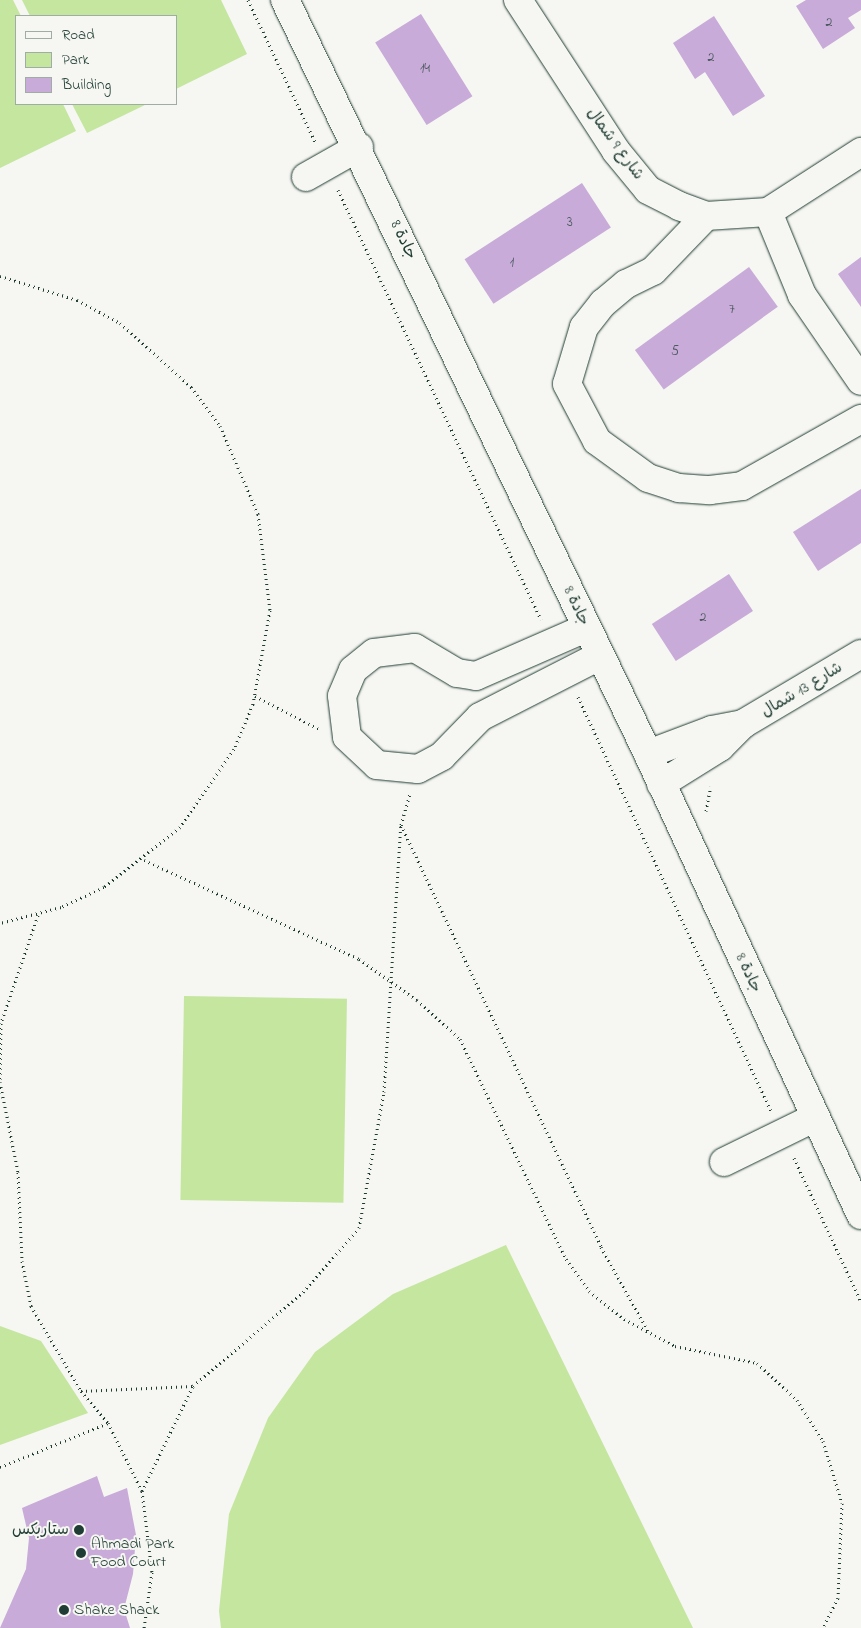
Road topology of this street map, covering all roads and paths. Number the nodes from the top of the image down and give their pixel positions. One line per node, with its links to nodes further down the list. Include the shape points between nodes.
1 (248, 0): 6 (path)
2 (285, 0): 4 (main road, جادة 8)
3 (518, 0): 8 (main road, شارع 9 شمال, via 616,151 648,190)
4 (359, 147): 6 (main road); 12 (main road, جادة 8)
5 (861, 152): 7 (main road, شارع 9 شمال)
6 (316, 172): 13 (path)
7 (768, 212): 8 (main road, شارع 9 شمال); 10 (main road, via 802,295)
8 (706, 216): 11 (main road, via 653,271 626,284 603,303 584,327 567,384 597,441 648,478 679,488 710,490 742,486)
9 (0, 276): 17 (path, via 77,300 120,323 164,359 220,426 258,514 267,561 270,610)
10 (861, 381)
11 (861, 419)
12 (586, 628): 13 (main road); 15 (main road, جادة 8)
13 (553, 644): 19 (main road, via 476,676 457,673 415,648 374,653 353,670 342,696)
14 (861, 654): 18 (main road, شارع 13 شمال)
15 (599, 656): 16 (main road); 20 (main road, جادة 8)
16 (566, 673): 21 (main road, via 480,717 442,756); 28 (path)
17 (255, 696): 19 (path, via 295,719); 26 (path, via 234,749 210,790 180,827)
18 (743, 724): 20 (main road, شارع 13 شمال, via 712,730); 23 (main road, شارع 13 شمال, via 720,747)
19 (347, 737): 21 (main road, via 376,765)
20 (648, 754): 23 (main road, جادة 8)
21 (418, 769): 25 (path)
22 (715, 781): 24 (path, via 706,799)
23 (661, 784): 27 (main road, جادة 8)
24 (708, 819)
25 (401, 825): 31 (path); 40 (path, via 601,1247)
26 (144, 860): 29 (path, via 104,886); 31 (path, via 359,959)
27 (711, 893): 28 (path, via 693,902 688,891); 35 (main road, جادة 8)
28 (673, 898): 36 (path)
29 (38, 914): 30 (path); 32 (path, via 1,1023)
30 (0, 924)
31 (388, 979): 40 (path, via 460,1039 566,1259 589,1291); 41 (path, via 384,1092 359,1228 303,1292)
32 (0, 1082): 34 (path)
33 (0, 1110): 34 (path)
34 (6, 1110): 42 (path, via 18,1172 22,1261 31,1306)
35 (816, 1117): 36 (main road); 38 (main road, جادة 8)
36 (782, 1133): 37 (main road); 39 (path)
37 (724, 1162)
38 (861, 1215)
39 (861, 1302)
40 (649, 1332): 47 (path, via 675,1346 757,1364 797,1400 823,1441 842,1502 838,1598)
41 (193, 1386): 42 (path); 45 (path)
42 (81, 1392): 43 (path)
43 (108, 1423): 44 (path); 45 (path)
44 (0, 1467)
45 (142, 1491): 46 (path, via 152,1572)
46 (144, 1628)
47 (823, 1628)

